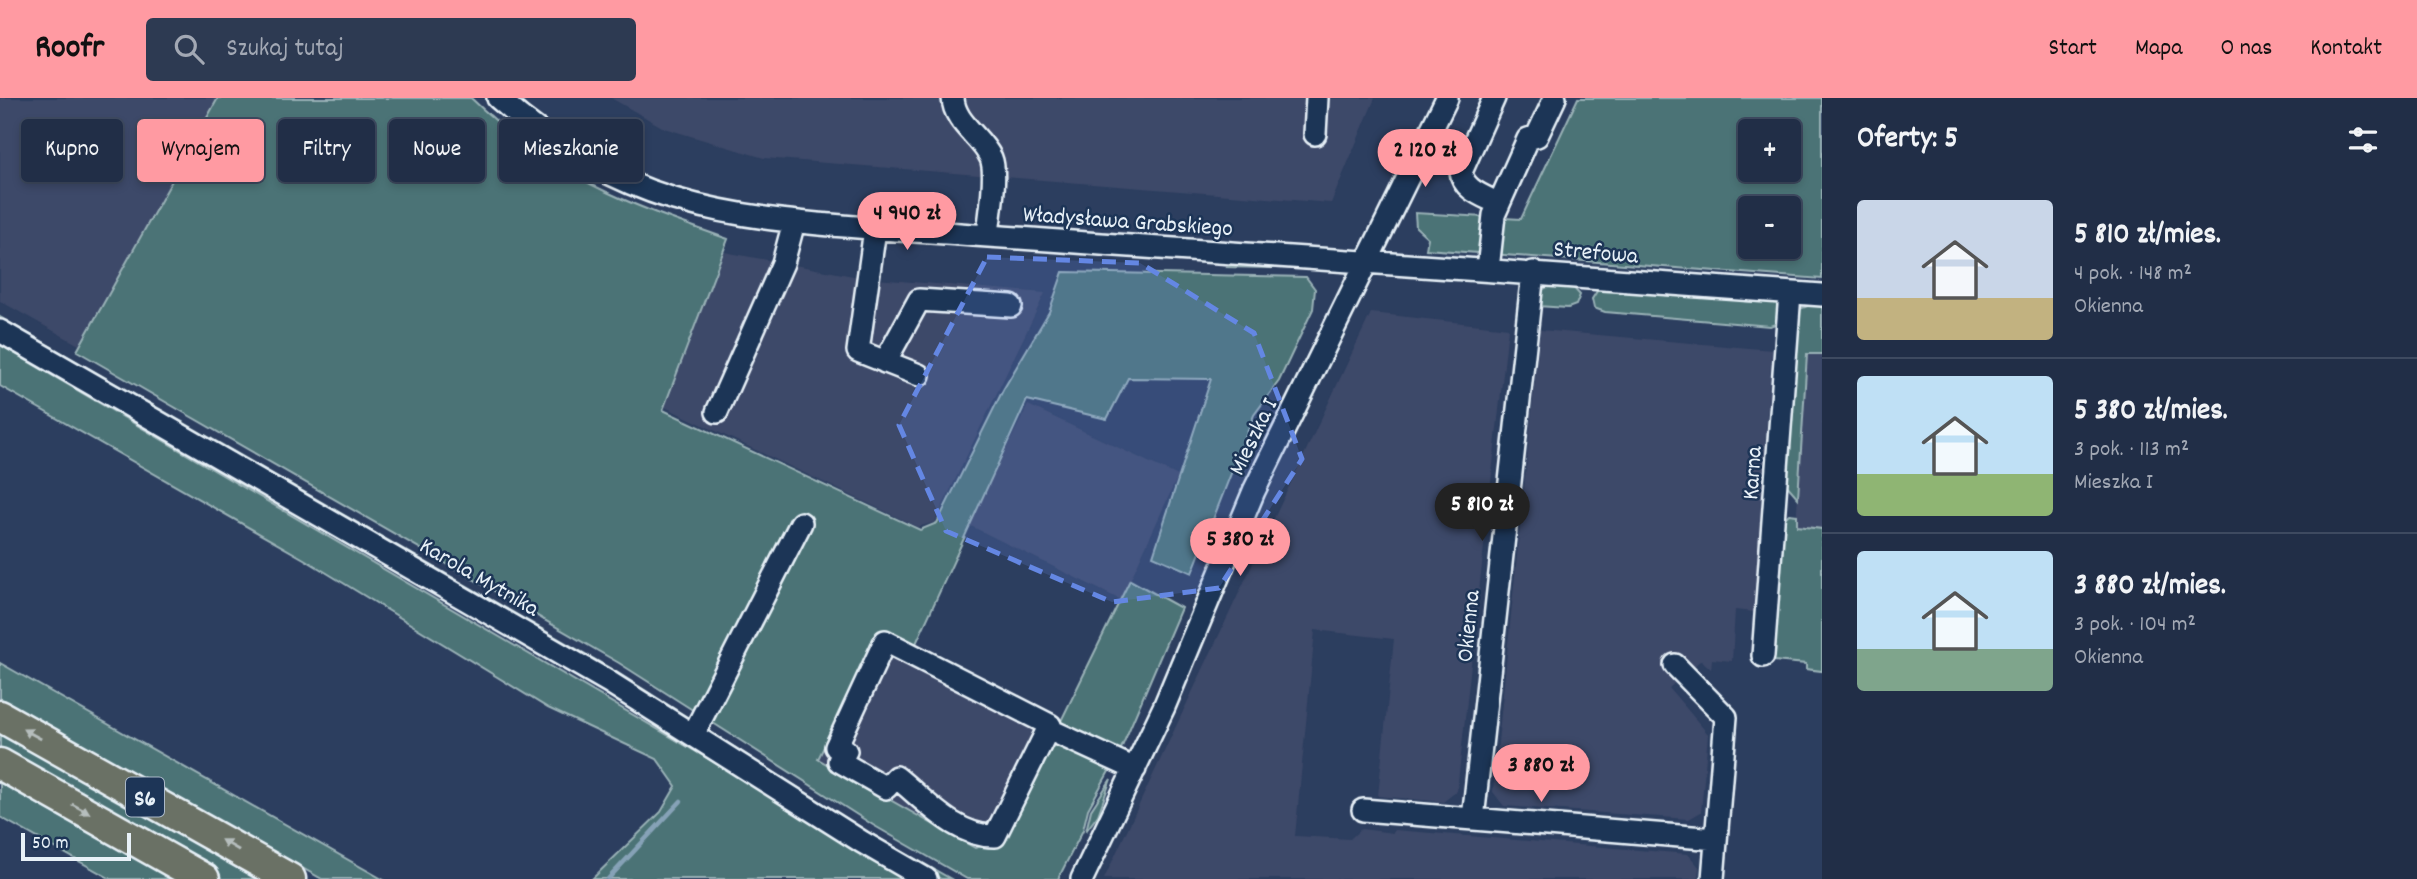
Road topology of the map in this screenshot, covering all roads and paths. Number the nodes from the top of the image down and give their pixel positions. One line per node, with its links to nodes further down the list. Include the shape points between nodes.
1 (498, 98): 9 (street, Władysława Grabskiego, via 535,130 622,180 717,210)
2 (953, 98): 11 (street, via 955,113 992,161)
3 (1317, 98): 7 (street)
4 (1447, 98): 12 (street, Mieszka I)
5 (1494, 98): 8 (street, via 1461,172 1469,188)
6 (1555, 98): 8 (street, via 1537,136 1528,139)
7 (1315, 134)
8 (1499, 204): 13 (street)
9 (794, 222): 10 (street, Władysława Grabskiego); 21 (street, via 783,263)
10 (875, 229): 11 (street, Władysława Grabskiego); 19 (street, via 858,351)
11 (988, 236): 12 (street, Władysława Grabskiego)
12 (1365, 262): 13 (street, Strefowa); 29 (street, Mieszka I, via 1254,491)
13 (1488, 269): 14 (street, Strefowa)
14 (1533, 272): 15 (street, Strefowa); 31 (street, Okienna)
15 (1790, 293): 16 (street, Strefowa); 23 (street, Karna)
16 (1822, 295)
17 (1010, 306): 19 (street, via 919,300)
18 (0, 331): 27 (street, Karola Mytnika, via 598,675)
19 (885, 362): 20 (street)
20 (919, 375)
21 (717, 412)
22 (801, 523): 27 (street)
23 (1763, 656)
24 (1675, 665): 32 (street, via 1726,717)
25 (0, 716): 34 (highway, S6, one-way to 25)
26 (1052, 730): 26 (street, via 885,640 836,747 846,751 839,761 886,788 897,777 963,830 995,836); 29 (street)
27 (693, 735): 35 (street, Karola Mytnika)
28 (0, 764): 33 (highway, S6, one-way to 33)
29 (1135, 769): 36 (street, Mieszka I)
30 (1363, 810): 31 (street)
31 (1473, 819): 32 (street)
32 (1716, 839): 37 (street)
33 (204, 879)
34 (290, 879)
35 (926, 879)
36 (1082, 879)
37 (1713, 879)

